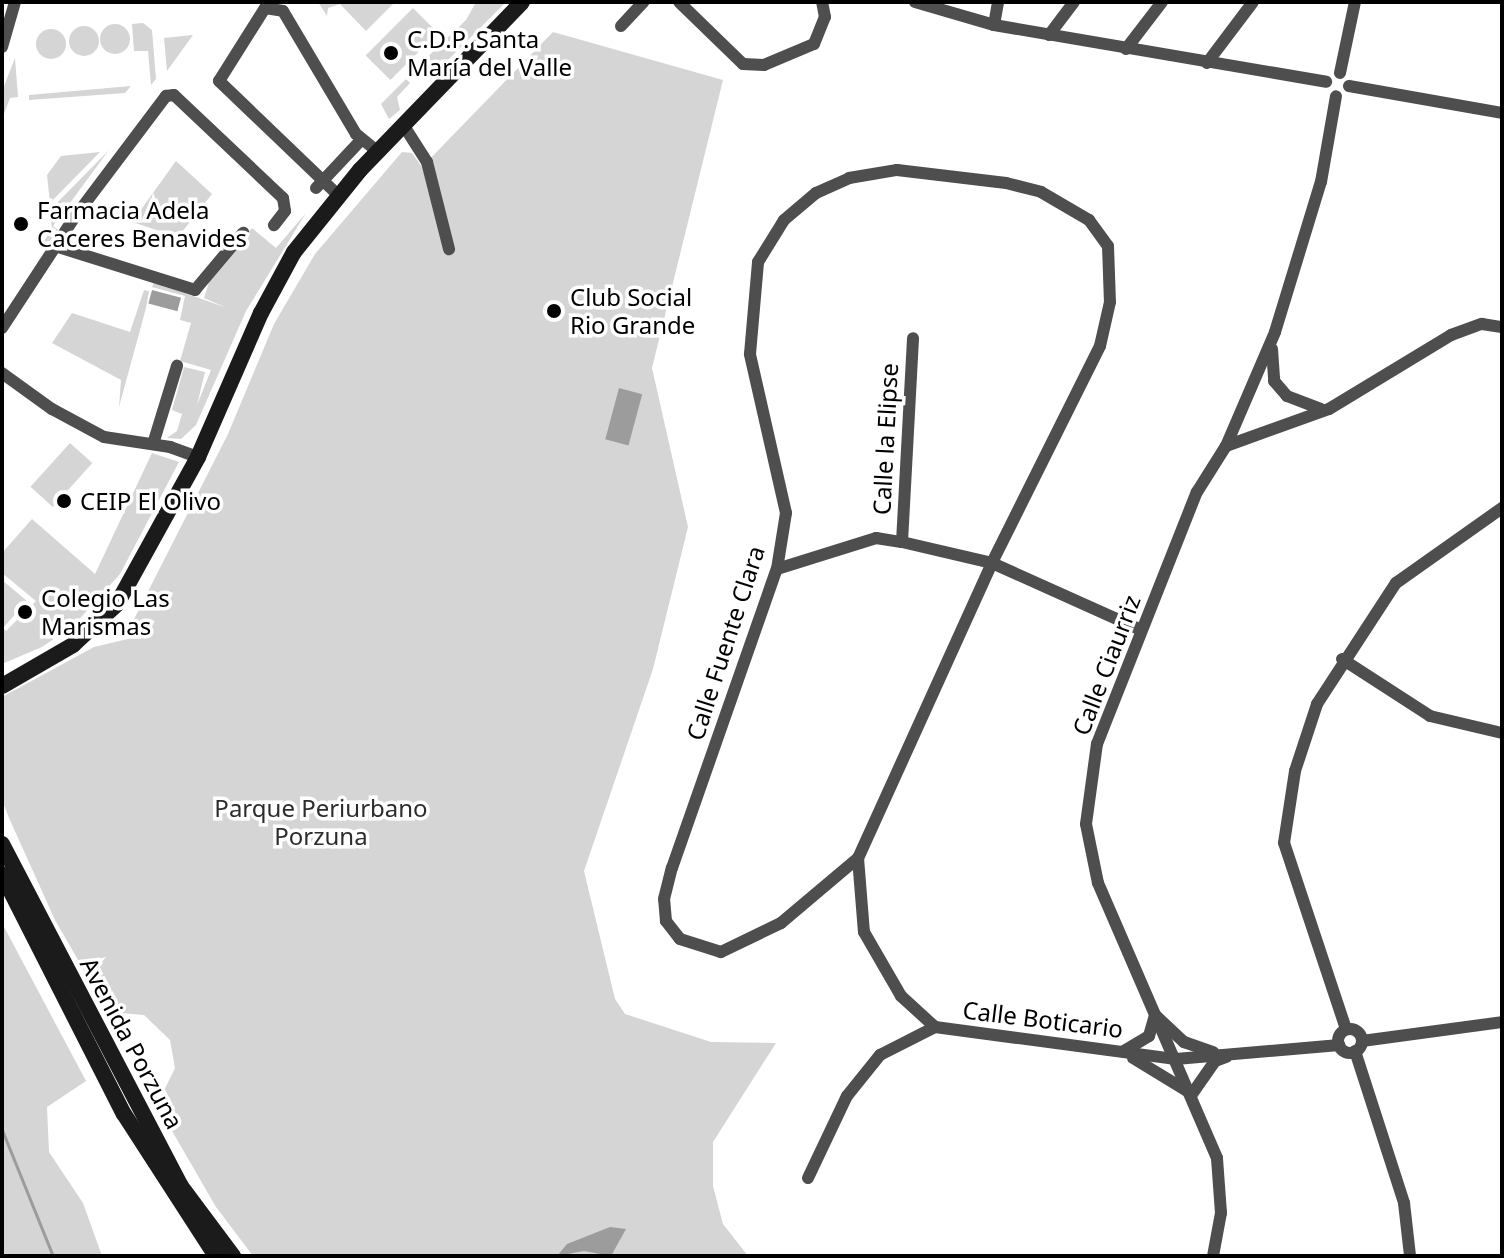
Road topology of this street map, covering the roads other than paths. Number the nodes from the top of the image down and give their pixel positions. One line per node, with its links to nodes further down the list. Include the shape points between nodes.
1 (15, 2): 15 (street)
2 (522, 2): 23 (street)
3 (643, 2): 13 (street)
4 (679, 2): 5 (street, via 743,64 764,65 814,44 825,17)
5 (822, 2)
6 (915, 2): 12 (street)
7 (998, 2): 12 (street)
8 (1074, 2): 14 (street)
9 (1162, 2): 16 (street)
10 (1253, 2): 17 (street)
11 (1355, 2): 18 (street)
12 (994, 25): 14 (street)
13 (621, 26)
14 (1049, 35): 16 (street)
15 (2, 47)
16 (1126, 49): 17 (street)
17 (1207, 63): 19 (street)
18 (1340, 73): 19 (street); 20 (street)
19 (1326, 82): 21 (street)
20 (1349, 86): 21 (street); 22 (street)
21 (1336, 96): 35 (street, Calle Ciaurriz, via 1321,182)
22 (1502, 113)
23 (404, 126): 25 (street); 31 (street, via 427,162)
24 (361, 140): 25 (street); 26 (street); 26 (street, via 283,11 273,6 263,11 219,81)
25 (378, 152): 27 (street)
26 (319, 184): 27 (street)
27 (338, 195): 42 (street, via 273,288)
28 (274, 225): 30 (street, via 285,211 283,198 170,94)
29 (243, 233): 30 (street, via 195,290)
30 (53, 249): 32 (street); 34 (street)
31 (449, 249)
32 (144, 282)
33 (1502, 327): 39 (street, via 1482,324 1451,335)
34 (2, 328)
35 (1275, 332): 39 (street, via 1274,381 1309,408); 41 (street, Calle Ciaurriz)
36 (913, 338): 44 (street, Calle la Elipse)
37 (177, 366): 40 (street)
38 (2, 373): 40 (street, via 104,437)
39 (1329, 409): 41 (street)
40 (153, 444): 42 (street)
41 (1226, 446): 47 (street, Calle Ciaurriz, via 1197,492)
42 (198, 457): 49 (street, via 117,604 73,645)
43 (1502, 508): 48 (street, via 1396,583)
44 (902, 542): 45 (street); 46 (street, via 876,538)
45 (992, 563): 46 (street, Calle Fuente Clara, via 1100,346 1110,302 1108,246 1073,207 1041,192 938,172 897,170 849,178 816,193 784,220 758,262 750,354 784,495); 47 (street); 54 (street, Calle Fuente Clara)
46 (777, 569): 54 (street, Calle Fuente Clara, via 672,868 664,899 666,921 680,939 721,952 781,923)
47 (1141, 630): 56 (street, Calle Ciaurriz, via 1097,744 1086,824 1098,883)
48 (1342, 659): 52 (street, via 1430,716); 59 (street, via 1317,704 1295,771 1284,843)
49 (23, 673): 50 (street); 51 (street)
50 (2, 679)
51 (2, 686)
52 (1502, 733)
53 (2, 844): 68 (street, Avenida Porzuna, via 180,1185)
54 (858, 858): 58 (street, Calle Boticario, via 864,932 901,996)
55 (2, 874): 67 (street, Avenida Porzuna, via 124,1114)
56 (1155, 1015): 62 (street, via 1149,1036); 63 (street, via 1184,1042); 64 (street, Calle Ciaurriz)
57 (1502, 1022): 61 (street)
58 (935, 1027): 62 (street, Calle Boticario); 66 (street, via 880,1055 847,1096)
59 (1346, 1029): 60 (street); 61 (street, via 1357,1031)
60 (1339, 1045): 61 (street); 63 (street, Calle Boticario)
61 (1359, 1046): 70 (street, via 1404,1203)
62 (1122, 1052): 64 (street, Calle Boticario); 65 (street)
63 (1232, 1054): 64 (street, Calle Boticario); 65 (street, via 1215,1061)
64 (1176, 1059): 65 (street, Calle Ciaurriz)
65 (1192, 1094): 69 (street, Calle Ciaurriz, via 1217,1158 1221,1213)
66 (808, 1178)
67 (216, 1256)
68 (233, 1256)
69 (1213, 1256)
70 (1410, 1256)

